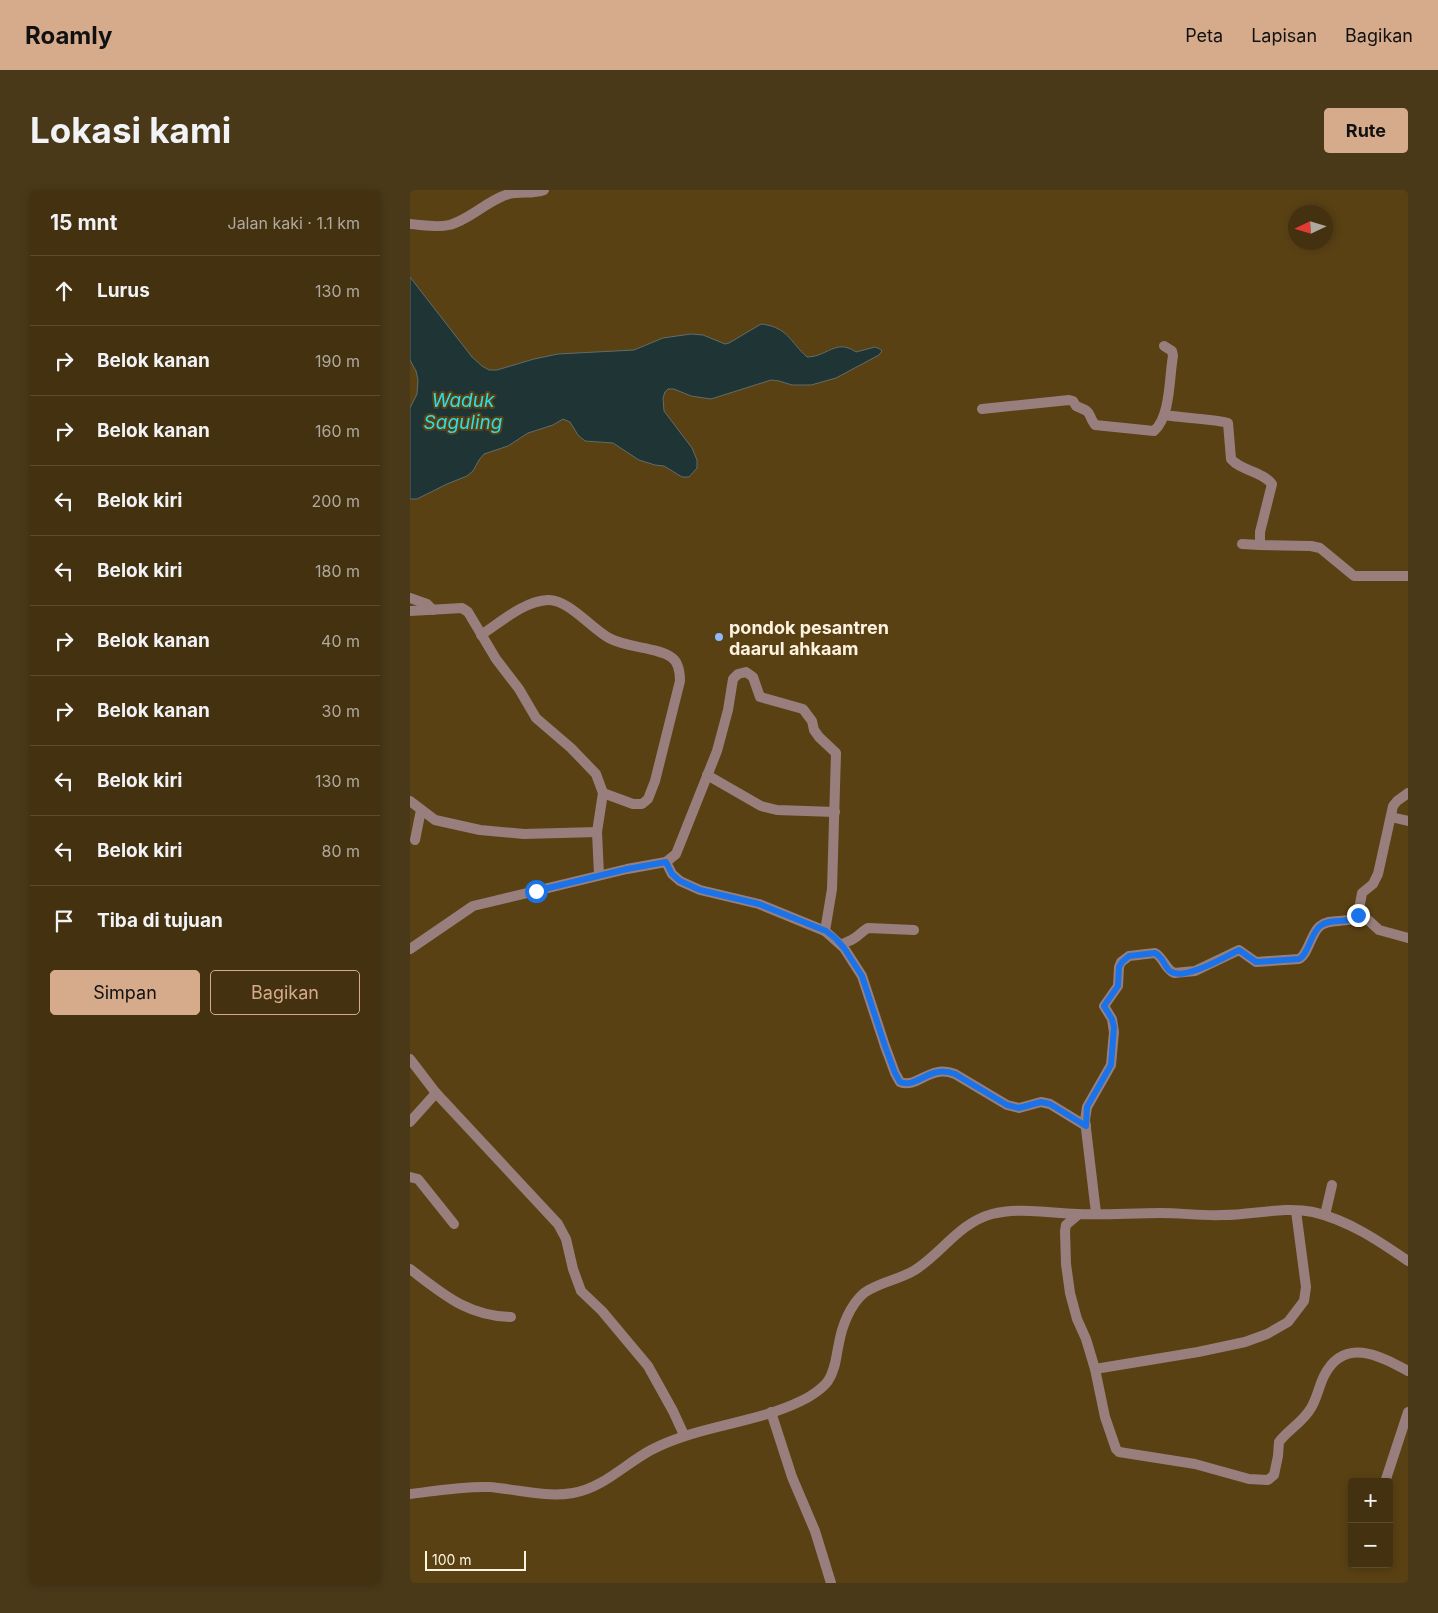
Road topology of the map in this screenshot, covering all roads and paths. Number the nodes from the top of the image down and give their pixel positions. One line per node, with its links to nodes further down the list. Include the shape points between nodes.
1 (544, 190): 2 (street, via 503,195 450,225)
2 (410, 224)
3 (1164, 346): 5 (street, via 1173,354)
4 (982, 409): 5 (street, via 1069,400 1089,412 1094,425 1151,431 1156,429)
5 (1164, 415): 7 (street, via 1228,423 1231,459 1272,484)
6 (1242, 544): 7 (street)
7 (1260, 544): 8 (street, via 1316,546 1354,576)
8 (1408, 576)
9 (410, 598): 10 (street, via 427,604)
10 (433, 610): 11 (street); 12 (street, via 465,609)
11 (410, 611)
12 (481, 635): 14 (street, via 536,718 596,774); 14 (street, via 518,610 550,600 561,603 611,640 664,653 678,665 680,681 648,799 642,804 633,804)
13 (708, 775): 18 (street, via 761,806 777,810); 18 (street, via 723,734 733,679 746,672 753,677 760,697 805,711 819,737 834,750 837,757); 23 (street, via 676,854)
14 (603, 793): 21 (street)
15 (1408, 793): 19 (street, via 1395,803)
16 (410, 801): 17 (street)
17 (421, 810): 21 (street, via 435,820 480,830 524,834); 22 (street)
18 (835, 812): 27 (street, via 832,889)
19 (1391, 817): 20 (street); 25 (street, via 1378,874 1373,884 1362,893)
20 (1408, 821)
21 (597, 832): 24 (street)
22 (415, 840)
23 (666, 862): 24 (street); 27 (street, via 680,881 700,890 759,904)
24 (599, 875): 30 (street, via 473,906)
25 (1358, 915): 28 (street, via 1379,930); 34 (street, via 1321,925 1299,959 1256,962 1239,950 1195,971 1174,973 1155,953 1129,956 1119,967 1118,986 1104,1006 1114,1027 1111,1065 1087,1107)
26 (914, 930): 29 (street, via 868,928)
27 (826, 931): 29 (street)
28 (1408, 938)
29 (842, 946): 34 (street, via 862,976 900,1082 910,1083 935,1071 947,1071 1007,1105 1019,1108 1041,1102 1050,1104)
30 (410, 949)
31 (410, 1059): 32 (street)
32 (436, 1092): 33 (street); 49 (street, via 558,1224 566,1239 581,1291 648,1366)
33 (410, 1122)
34 (1086, 1126): 38 (street)
35 (410, 1177): 41 (street, via 418,1179)
36 (1332, 1185): 40 (street)
37 (1296, 1211): 38 (street, via 1224,1215); 40 (street, via 1311,1211); 45 (street, via 1306,1287 1304,1301 1288,1322 1245,1342)
38 (1096, 1213): 39 (street)
39 (1079, 1214): 45 (street, via 1066,1224 1066,1264 1077,1319); 47 (street, via 1030,1211 992,1214 966,1227 915,1270 872,1288 860,1297 843,1329 828,1381 801,1401)
40 (1324, 1216): 42 (street, via 1368,1235)
41 (454, 1224)
42 (1408, 1261)
43 (410, 1269): 44 (street, via 470,1310)
44 (511, 1317)
45 (1095, 1369): 46 (street, via 1105,1417 1119,1452 1169,1459 1260,1480 1273,1477 1279,1442 1311,1408 1325,1374 1335,1361 1352,1352 1369,1353)
46 (1408, 1371)
47 (771, 1412): 49 (street); 52 (street, via 792,1477 815,1531)
48 (1408, 1412): 50 (street)
49 (684, 1435): 51 (street, via 581,1492 541,1494 487,1487)
50 (1386, 1478)
51 (410, 1494)
52 (830, 1583)

